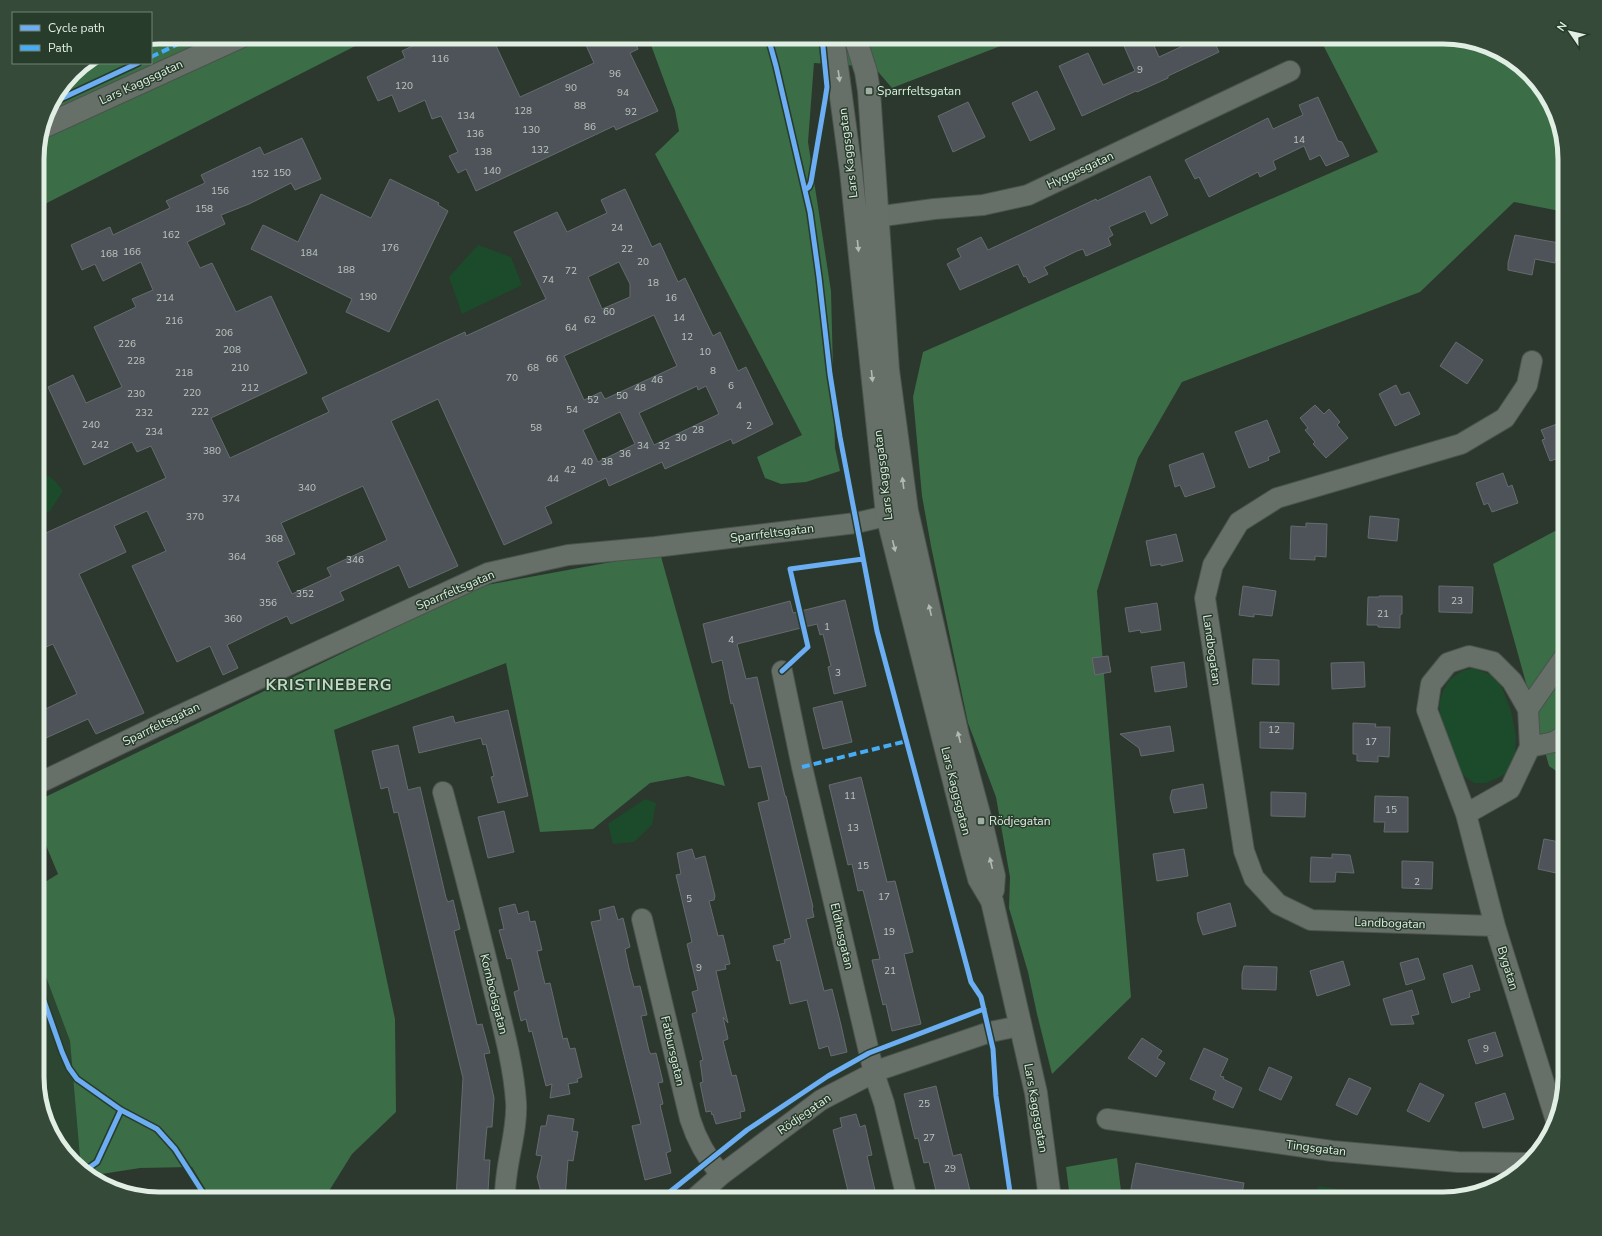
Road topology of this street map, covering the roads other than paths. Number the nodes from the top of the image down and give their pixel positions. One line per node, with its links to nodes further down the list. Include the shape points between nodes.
1 (225, 44): 5 (street, Lars Kaggsgatan)
2 (834, 44): 7 (street, Lars Kaggsgatan, one-way to 7)
3 (857, 44): 6 (street, Lars Kaggsgatan, via 869,92)
4 (1290, 72): 6 (street, Hyggesgatan, via 1028,194 983,205)
5 (50, 124)
6 (878, 217): 7 (street, Hyggesgatan); 9 (street, Lars Kaggsgatan, one-way to 6)
7 (855, 220): 9 (street, Lars Kaggsgatan, one-way to 9)
8 (1532, 361): 19 (street, Landbogatan, via 1527,385 1505,418 1462,444 1277,498 1239,522 1213,565 1205,598 1244,851 1254,878 1278,904 1311,920)
9 (897, 513): 15 (street, Sparrfeltsgatan, via 856,523 568,554 488,573); 20 (street, Lars Kaggsgatan, via 974,859 979,879 992,901)
10 (1558, 666): 12 (street)
11 (782, 671): 21 (street, Eldhusgatan)
12 (1528, 709): 14 (street, Bygatan); 17 (street, Bygatan, via 1512,681 1493,662 1469,656 1448,663 1431,684 1427,710)
13 (1558, 739): 14 (street)
14 (1530, 747): 17 (street, Bygatan, via 1510,788)
15 (44, 781)
16 (444, 792): 26 (street, Kornbodsgatan, via 506,1038 514,1083 516,1105)
17 (1466, 814): 19 (street, Bygatan)
18 (642, 919): 25 (street, Fatbursgatan, via 690,1119 696,1138)
19 (1495, 926): 22 (street, Bygatan)
20 (1020, 1026): 21 (street, Rödjegatan, via 990,1032); 29 (street, Lars Kaggsgatan, via 1036,1093)
21 (874, 1073): 25 (street, Rödjegatan, via 821,1100); 28 (street, Eldhusgatan, via 884,1103)
22 (1553, 1111)
23 (1107, 1119): 24 (street, Tingsgatan, via 1332,1151 1458,1162)
24 (1519, 1163)
25 (721, 1175): 27 (street, Rödjegatan)
26 (506, 1192)
27 (702, 1192)
28 (905, 1192)
29 (1049, 1192)

